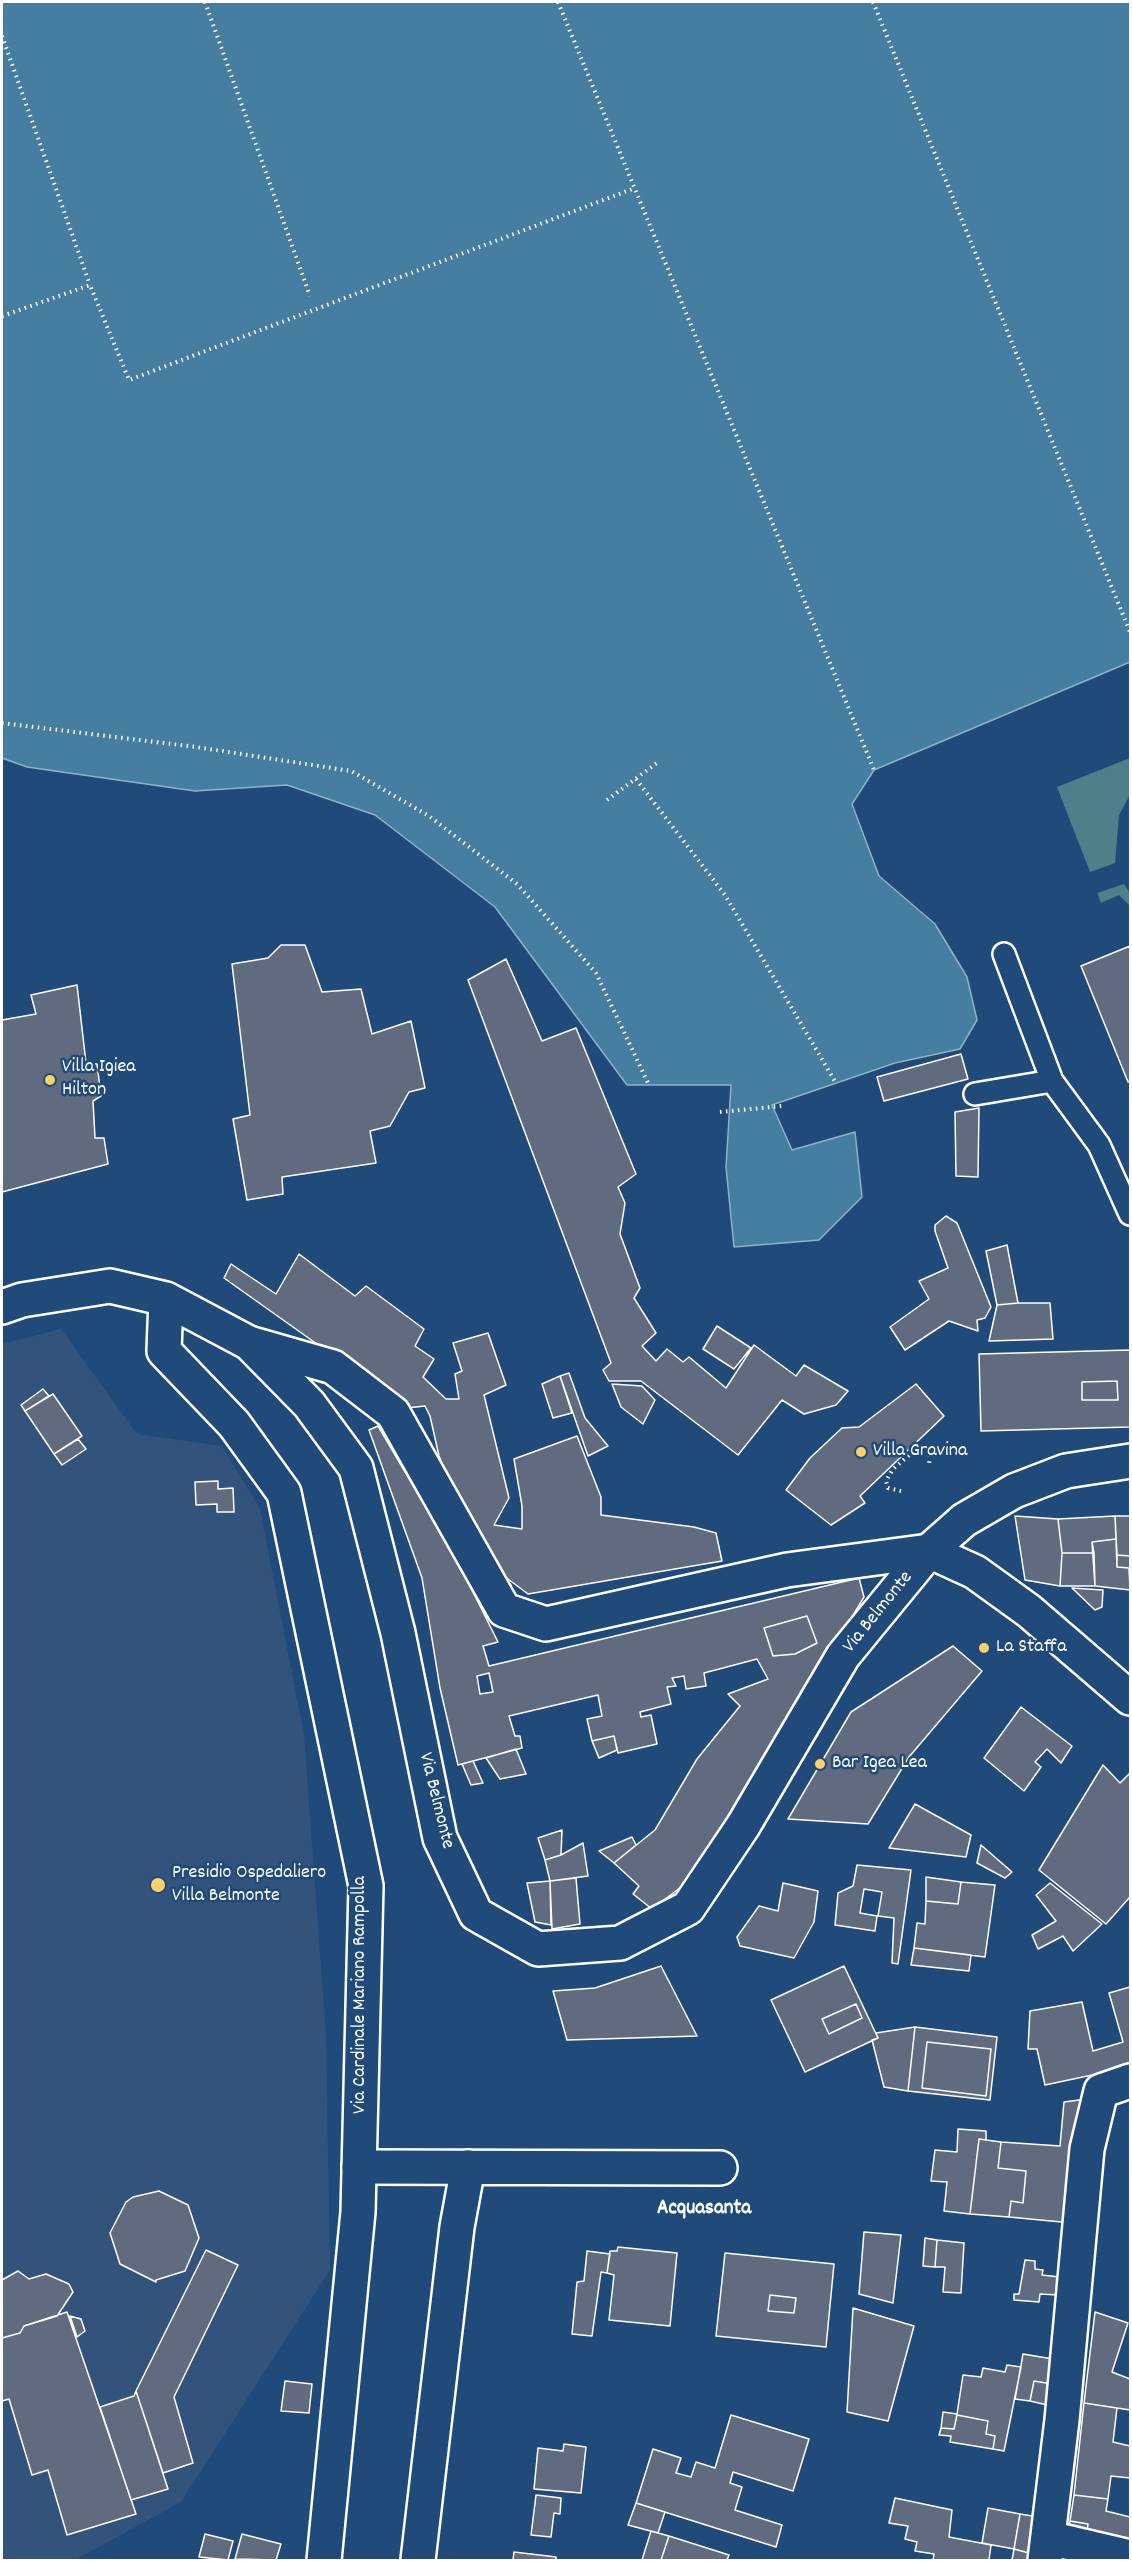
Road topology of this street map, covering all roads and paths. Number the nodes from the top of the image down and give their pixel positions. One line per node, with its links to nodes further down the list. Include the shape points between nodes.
1 (206, 2): 7 (path)
2 (558, 2): 5 (path)
3 (873, 2): 9 (path)
4 (2, 36): 6 (path)
5 (635, 188): 6 (path, via 129,380); 12 (path)
6 (90, 285): 8 (path)
7 (310, 296)
8 (2, 316)
9 (1131, 632)
10 (2, 723): 18 (path, via 351,771 429,816 517,884 596,973)
11 (657, 764): 13 (path)
12 (874, 770)
13 (636, 779): 14 (path); 17 (path, via 725,896)
14 (607, 800)
15 (1004, 954): 16 (lane)
16 (1052, 1081): 19 (lane); 22 (lane, via 1099,1145)
17 (836, 1083)
18 (649, 1085)
19 (975, 1094)
20 (782, 1106): 21 (path)
21 (720, 1112)
22 (1131, 1214)
23 (166, 1299): 24 (street, Via Belmonte, via 110,1286 22,1300); 25 (street, Via Belmonte); 32 (street, Via Cardinale Mariano Rampolla, via 165,1351 234,1424 284,1493 366,1886)
24 (2, 1307)
25 (249, 1343): 29 (street, via 333,1367 393,1413 504,1610 546,1624 787,1570); 29 (street, Via Belmonte, via 309,1404 356,1468 398,1633 440,1838 476,1914 538,1949 620,1943 688,1908 743,1826 843,1656)
26 (1131, 1461): 29 (street, Via Belmonte, via 1066,1471 1014,1491 964,1520)
27 (929, 1465): 28 (path, via 930,1452 923,1447 892,1469 886,1481 888,1488)
28 (902, 1491)
29 (929, 1551): 30 (street, via 962,1563 1029,1611)
30 (1131, 1698)
31 (1131, 2081): 35 (street, via 1101,2091 1087,2149)
32 (359, 2166): 33 (street); 37 (street, Via Cardinale Mariano Rampolla, via 358,2212)
33 (468, 2167): 34 (street); 38 (street, via 457,2227)
34 (720, 2168)
35 (1047, 2549): 36 (street)
36 (1131, 2557)
37 (324, 2560)
38 (418, 2560)

